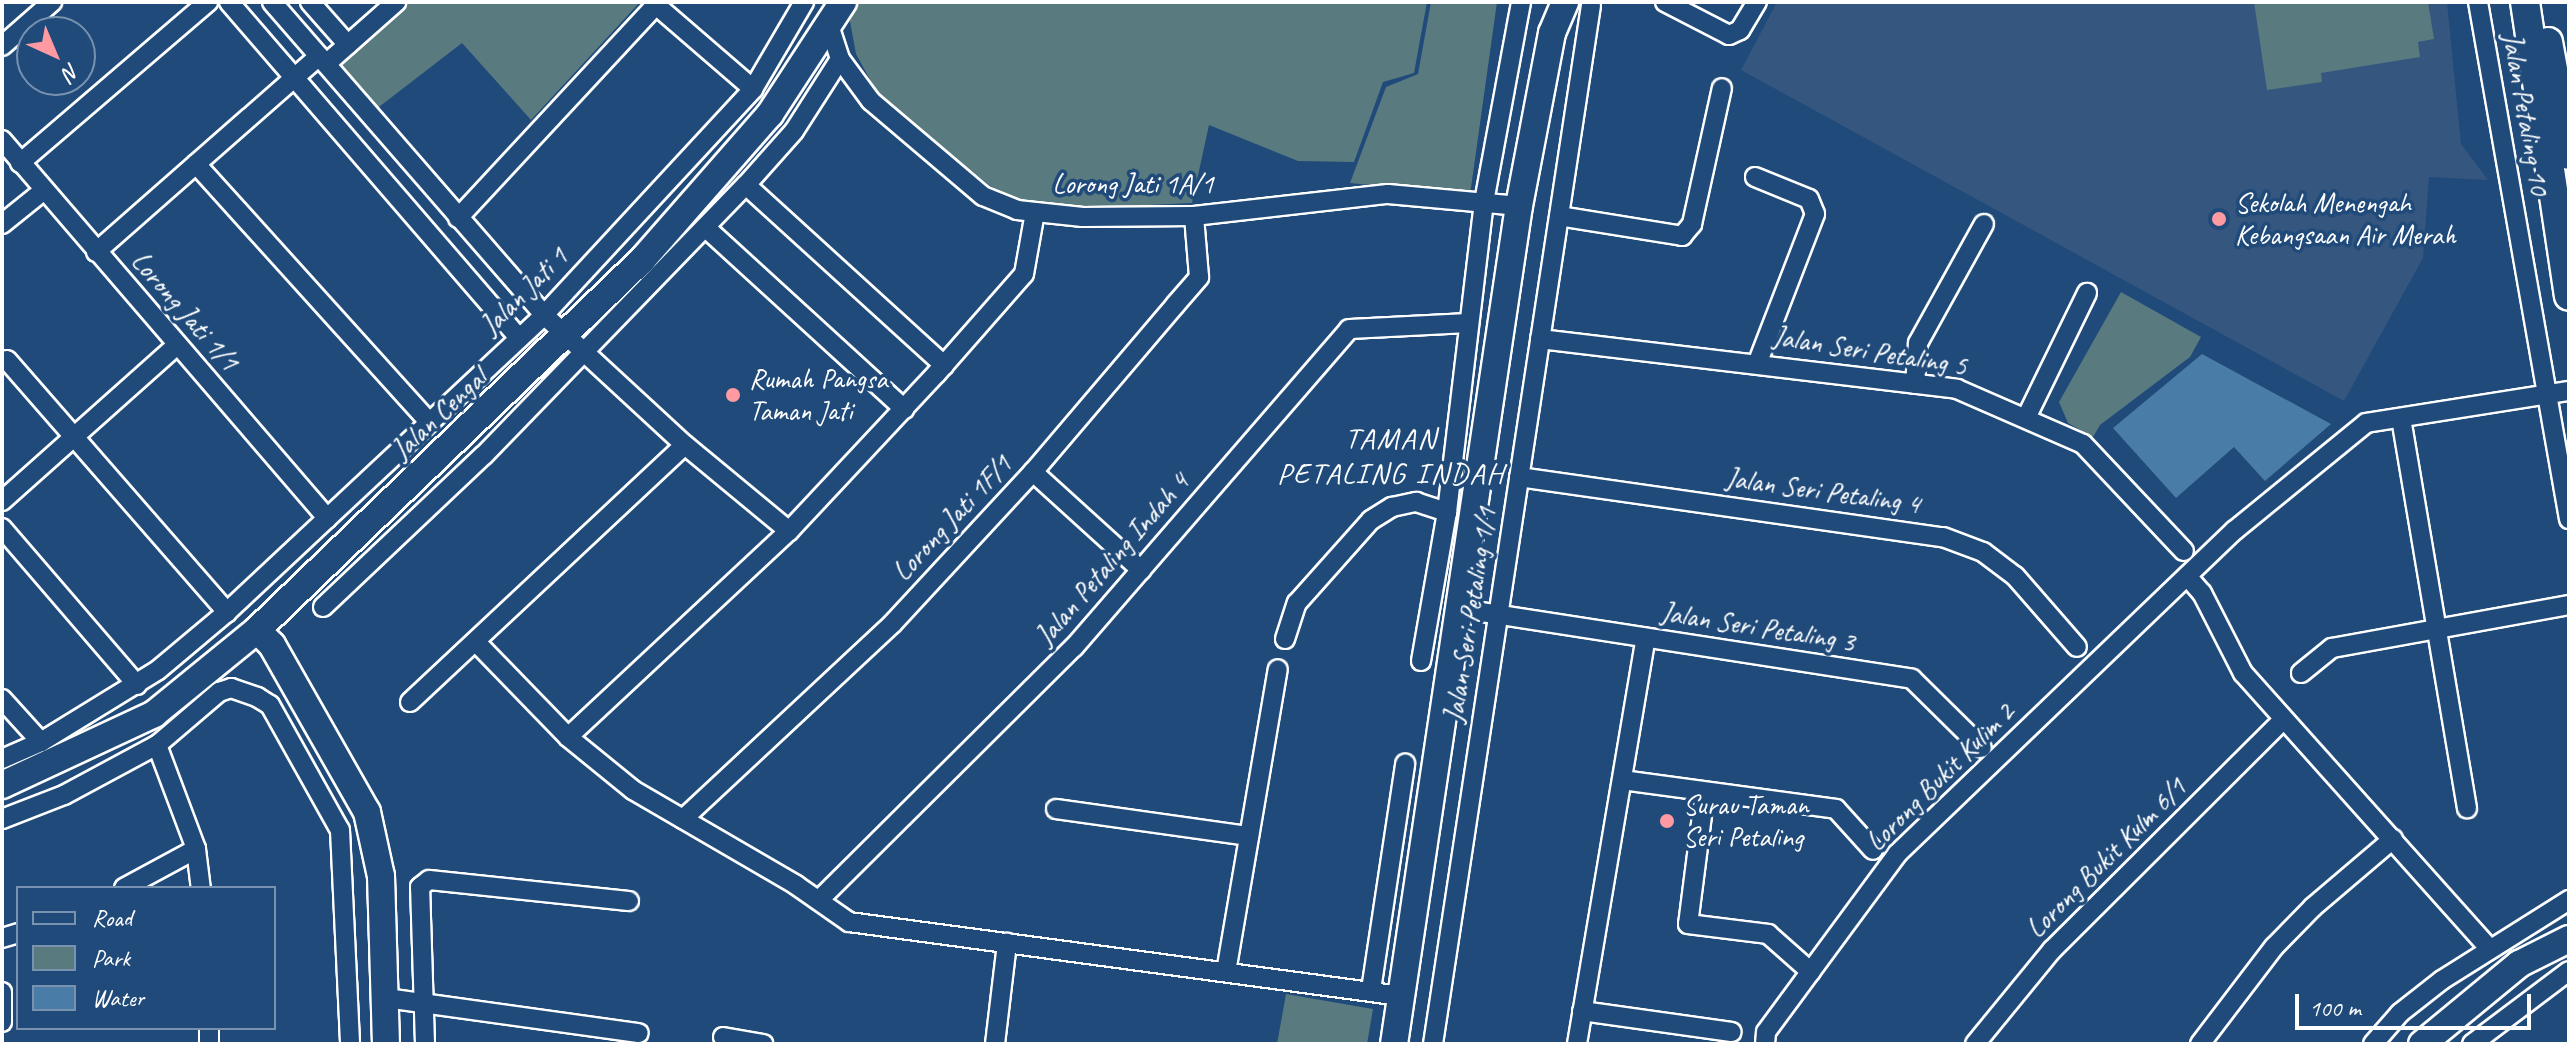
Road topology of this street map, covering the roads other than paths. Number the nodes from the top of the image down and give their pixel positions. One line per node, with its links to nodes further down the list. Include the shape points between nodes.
1 (52, 2): 20 (street)
2 (208, 2): 28 (street)
3 (229, 2): 23 (street)
4 (272, 2): 22 (street)
5 (310, 2): 19 (street)
6 (396, 2): 19 (street)
7 (804, 2): 25 (street, Jalan Jati 1)
8 (843, 2): 18 (street, Jalan Cengal)
9 (1521, 2): 33 (street)
10 (1565, 2): 34 (street, via 1552,33)
11 (1665, 2): 12 (street, via 1719,33 1734,34)
12 (1757, 2)
13 (2478, 2): 56 (street, Jalan Petaling 10)
14 (2525, 2): 44 (main road)
15 (2543, 2): 27 (main road)
16 (658, 4): 25 (street); 38 (street)
17 (1591, 6): 37 (street, Jalan Seri Petaling 1/1)
18 (829, 25): 21 (street, Lorong Jati 1A/1); 49 (street, Jalan Cengal, via 770,114)
19 (348, 45): 22 (street)
20 (2, 46)
21 (840, 59): 31 (street, via 794,131); 35 (street, Lorong Jati 1A/1, via 871,101 983,196)
22 (322, 60): 23 (street); 38 (street)
23 (294, 78): 29 (street); 47 (street)
24 (1722, 88): 37 (street, via 1692,224 1682,236)
25 (753, 89): 45 (street, Jalan Jati 1)
26 (2, 140): 28 (street, Lorong Jati 1/1)
27 (2569, 155)
28 (20, 163): 32 (street, Lorong Jati 1/1)
29 (196, 164): 42 (street); 60 (street)
30 (1755, 177): 52 (street, via 1809,199 1815,214)
31 (746, 185): 41 (street); 53 (street)
32 (43, 191): 39 (street); 42 (street, Lorong Jati 1/1)
33 (1484, 202): 34 (street, Lorong Jati 1A/1); 36 (street, Lorong Jati 1A/1, via 1388,194); 46 (street)
34 (1519, 206): 76 (street)
35 (1035, 212): 36 (street, Lorong Jati 1A/1); 53 (street, via 1024,274)
36 (1194, 216): 63 (street, Lorong Jati 1F/1, via 1199,277)
37 (1559, 216): 48 (street, Jalan Seri Petaling 1/1)
38 (458, 218): 45 (street)
39 (2, 224)
40 (1984, 224): 54 (street, via 1918,343)
41 (705, 227): 49 (street); 57 (street)
42 (96, 252): 50 (street, Lorong Jati 1/1)
43 (2087, 293): 58 (street)
44 (2569, 296)
45 (544, 315): 47 (street, Jalan Jati 1); 49 (street)
46 (1469, 323): 66 (street); 72 (street, Jalan Petaling Indah 4, via 1349,329)
47 (519, 338): 60 (street, Jalan Jati 1)
48 (1540, 339): 52 (street, Jalan Seri Petaling 5); 64 (street, Jalan Seri Petaling 1/1)
49 (577, 344): 62 (street); 75 (street); 80 (street, Jalan Cengal)
50 (177, 345): 61 (street); 67 (street, Lorong Jati 1/1)
51 (7, 360): 61 (street)
52 (1758, 362): 54 (street, Jalan Seri Petaling 5)
53 (944, 365): 57 (street)
54 (1915, 384): 58 (street, Jalan Seri Petaling 5, via 1957,389)
55 (2569, 391): 56 (street, Lorong Bukit Kulim 2)
56 (2547, 395): 59 (street, Lorong Bukit Kulim 2); 68 (street, Jalan Petaling 10)
57 (904, 409): 70 (street)
58 (2027, 416): 71 (street, Jalan Seri Petaling 5, via 2083,444)
59 (2401, 418): 73 (street, Lorong Bukit Kulim 2, via 2366,423); 79 (street)
60 (428, 421): 67 (street, Jalan Jati 1)
61 (72, 440): 65 (street); 77 (street)
62 (685, 445): 70 (street); 83 (street)
63 (1033, 472): 72 (street); 104 (street, Lorong Jati 1F/1, via 893,623)
64 (1519, 477): 78 (street, Jalan Seri Petaling 1/1); 84 (street, Jalan Seri Petaling 4, via 1943,537 1983,552 2015,576)
65 (2, 501)
66 (1447, 512): 82 (street, via 1416,502 1392,507 1371,520 1297,603); 85 (street)
67 (327, 518): 77 (street, Jalan Jati 1)
68 (2569, 519)
69 (2, 528): 88 (street)
70 (789, 531): 92 (street)
71 (2184, 551)
72 (1141, 570): 111 (street, Jalan Petaling Indah 4, via 989,735)
73 (2187, 576): 91 (street, via 2202,593 2243,673); 119 (street, Lorong Bukit Kulim 2, via 1897,854)
74 (2569, 605): 79 (street)
75 (323, 607)
76 (1462, 609): 78 (street, Jalan Seri Petaling 3); 122 (street)
77 (227, 612): 88 (street, Jalan Jati 1)
78 (1498, 614): 81 (street, Jalan Seri Petaling 3); 137 (street, Jalan Seri Petaling 1/1)
79 (2437, 629): 87 (street, via 2332,648); 101 (street)
80 (257, 630): 96 (street, Jalan Cengal, via 154,714); 123 (street, via 272,645 367,812 381,876)
81 (1646, 638): 95 (street, Jalan Seri Petaling 3, via 1912,679); 98 (street)
82 (1285, 639)
83 (476, 642): 90 (street); 92 (street)
84 (2077, 647)
85 (1421, 661)
86 (1278, 669): 105 (street)
87 (2301, 673)
88 (137, 685): 96 (street, Jalan Jati 1)
89 (2, 699): 96 (street)
90 (410, 702)
91 (2284, 719): 106 (street); 140 (street, Lorong Bukit Kulm 6/1, via 2052,950)
92 (568, 737): 104 (street, via 633,790)
93 (2, 740): 96 (street)
94 (157, 745): 103 (street, via 64,795); 107 (street); 131 (street, via 219,692 245,691 270,705 340,830)
95 (1982, 748)
96 (25, 755): 99 (street, Jalan Cengal)
97 (1405, 764): 120 (street)
98 (1622, 780): 100 (street); 125 (street)
99 (2, 785)
100 (1705, 792): 108 (street, via 1836,809); 119 (street, via 1688,924 1768,934)
101 (2467, 808)
102 (1056, 809): 105 (street)
103 (2, 819)
104 (683, 819): 111 (street)
105 (1249, 836): 118 (street)
106 (2393, 839): 116 (street); 141 (street, via 2284,937)
107 (196, 849): 109 (street); 110 (street)
108 (1873, 850)
109 (128, 886)
110 (201, 886)
111 (819, 900): 115 (street, via 849,922)
112 (2569, 900): 116 (street)
113 (629, 901): 124 (street, via 429,880 420,887)
114 (2569, 939): 130 (street, via 2519,964)
115 (1007, 943): 118 (street); 135 (street)
116 (2490, 949): 142 (street, via 2400,1013)
117 (2569, 971): 143 (street)
118 (1226, 972): 120 (street)
119 (1811, 972): 139 (street, Lorong Bukit Kulim 2, via 1766,1032)
120 (1371, 990): 122 (street)
121 (2, 992): 126 (street)
122 (1401, 996): 136 (street)
123 (386, 998): 124 (street); 132 (street)
124 (423, 1004): 128 (street); 133 (street)
125 (1582, 1011): 127 (street); 138 (street)
126 (2, 1022)
127 (1732, 1032)
128 (639, 1033)
129 (723, 1037): 134 (street)
130 (2429, 1042)
131 (350, 1044)
132 (386, 1044)
133 (425, 1044)
134 (763, 1044)
135 (995, 1044)
136 (1394, 1044)
137 (1433, 1044)
138 (1577, 1044)
139 (1765, 1044)
140 (1975, 1044)
141 (2200, 1044)
142 (2373, 1044)
143 (2472, 1044)

